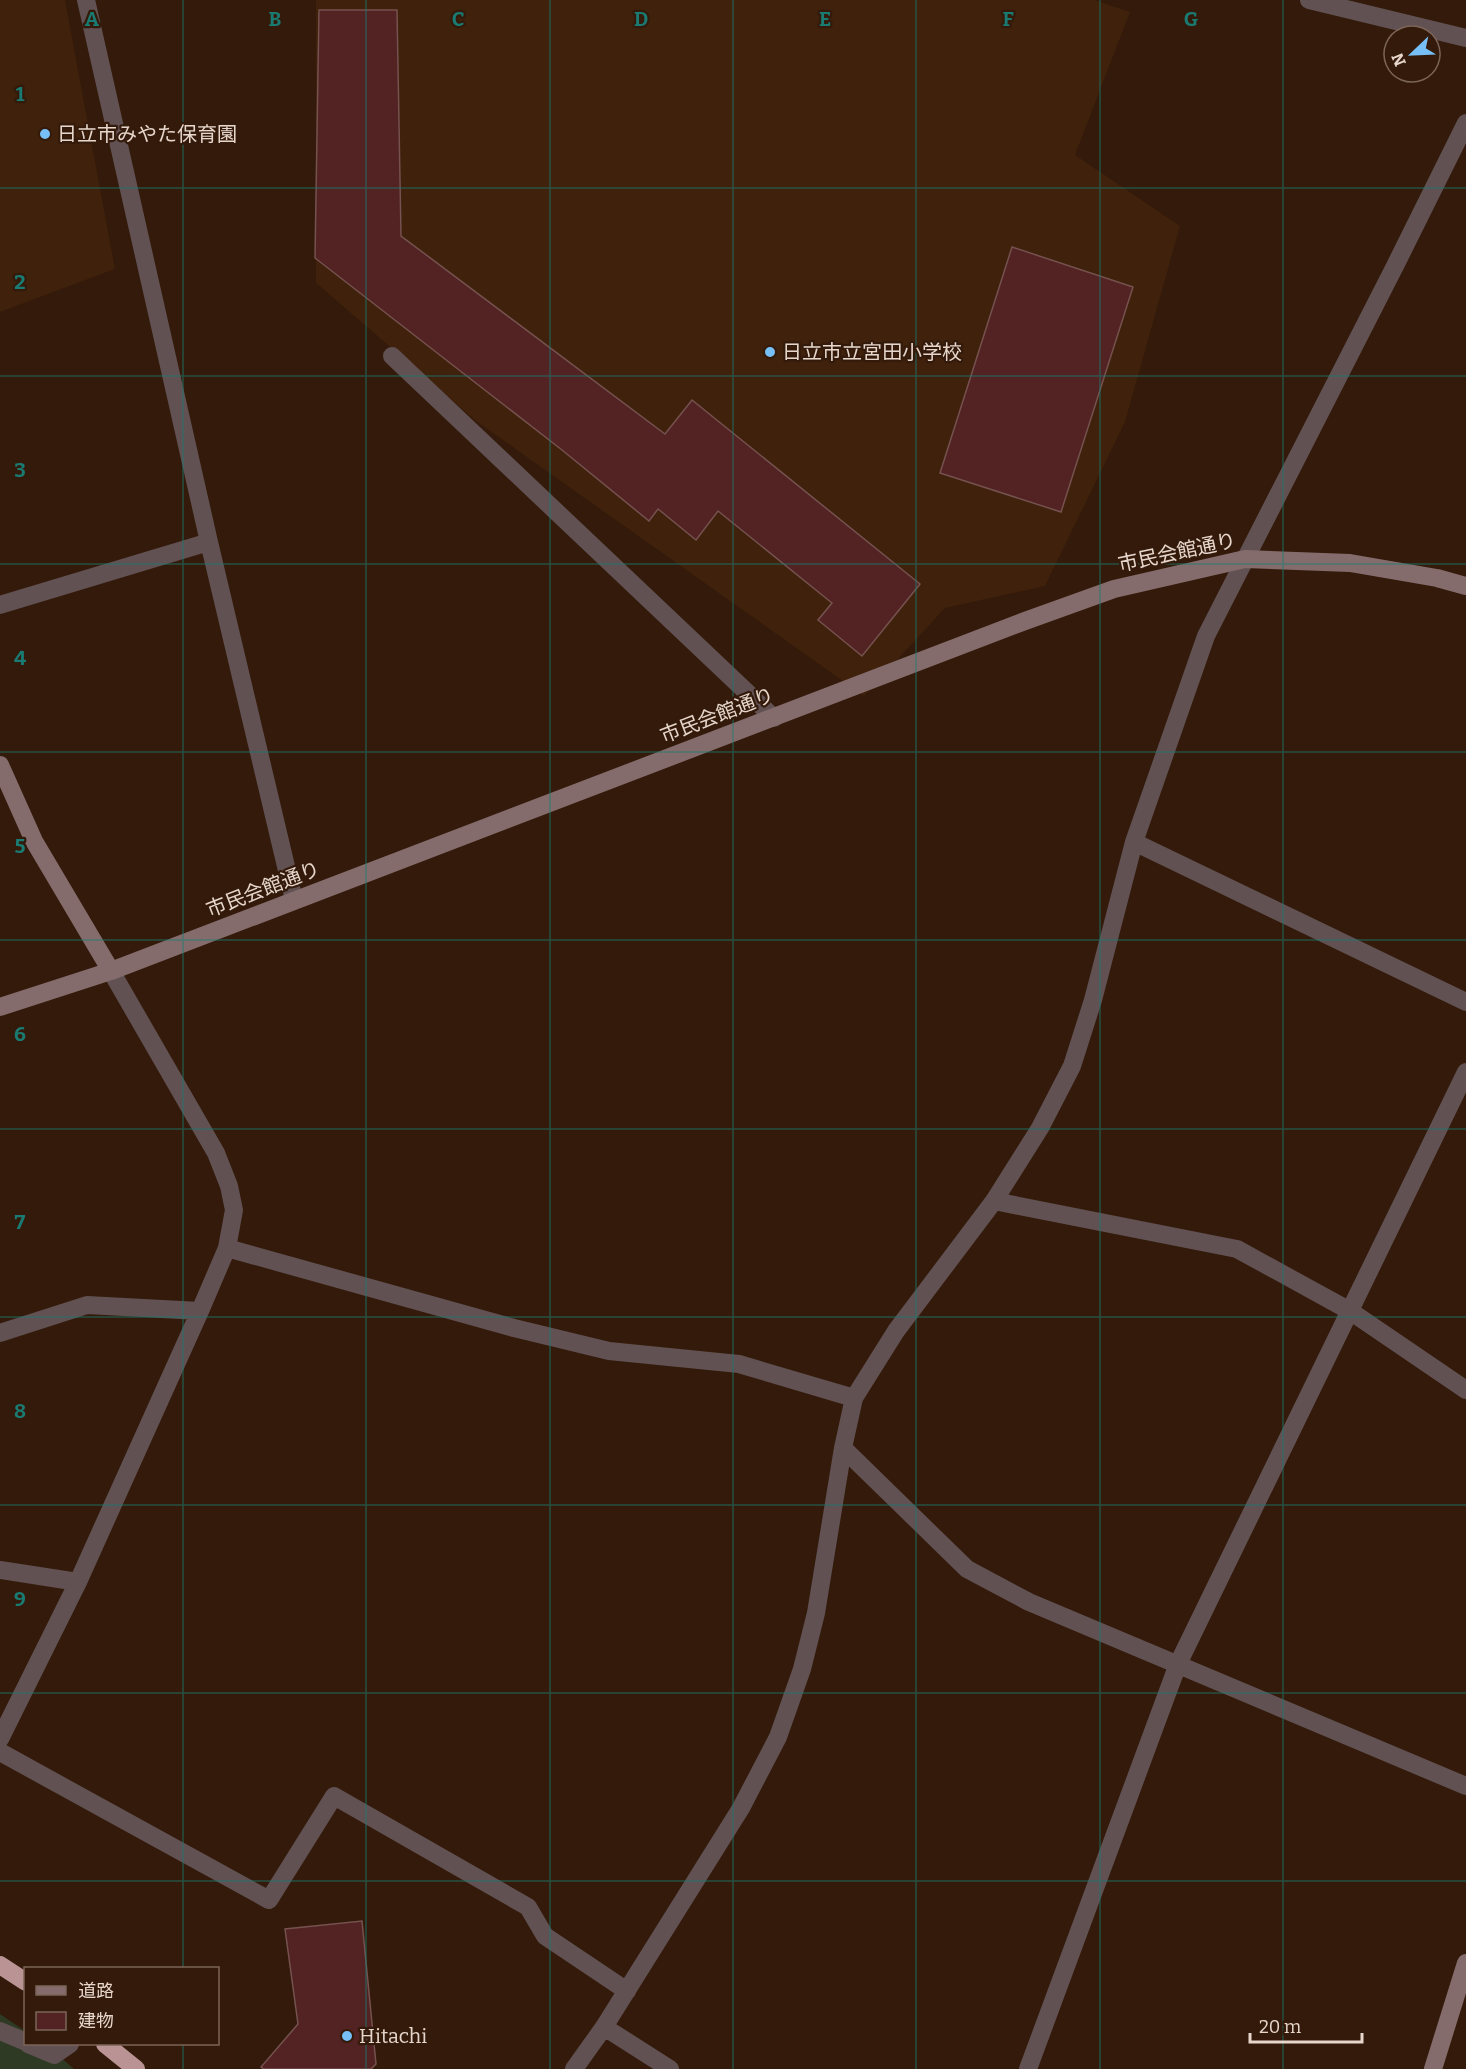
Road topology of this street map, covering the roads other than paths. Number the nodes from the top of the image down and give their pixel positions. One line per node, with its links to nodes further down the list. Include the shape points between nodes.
1 (86, 0): 6 (street)
2 (1309, 0): 3 (street)
3 (1466, 38)
4 (1466, 123): 7 (street)
5 (392, 356): 10 (street)
6 (209, 542): 9 (street); 13 (street)
7 (1245, 559): 8 (street, 市民会館通り, via 1350,563); 10 (street, 市民会館通り, via 1114,589); 12 (street, via 1206,636)
8 (1466, 586)
9 (0, 605)
10 (774, 718): 13 (street, 市民会館通り)
11 (0, 765): 14 (street, via 34,841)
12 (1134, 842): 15 (street); 18 (street, via 1072,1066 1040,1128)
13 (294, 900): 14 (street, 市民会館通り)
14 (111, 971): 16 (street, 市民会館通り); 19 (street, via 216,1153 234,1210)
15 (1466, 1002)
16 (0, 1007)
17 (1466, 1072): 21 (street)
18 (994, 1201): 21 (street, via 1237,1249); 24 (street, via 896,1332)
19 (227, 1248): 20 (street); 24 (street, via 609,1351 739,1364)
20 (200, 1311): 22 (street, via 87,1305); 27 (street)
21 (1350, 1311): 23 (street); 28 (street)
22 (0, 1333)
23 (1466, 1390)
24 (854, 1398): 25 (street)
25 (843, 1448): 28 (street, via 967,1569 1029,1602); 35 (street, via 816,1613 777,1737 741,1808)
26 (0, 1570): 27 (street)
27 (78, 1582): 29 (street)
28 (1178, 1664): 31 (street); 45 (street)
29 (0, 1739)
30 (0, 1752): 35 (street, via 269,1900 334,1796 528,1907 545,1936)
31 (1466, 1786)
32 (1466, 1963): 46 (street)
33 (0, 1965): 34 (highway)
34 (24, 1981)
35 (627, 1991): 36 (street)
36 (604, 2026): 43 (street); 44 (street)
37 (0, 2031): 38 (street)
38 (24, 2042)
39 (32, 2045): 40 (street, via 54,2055)
40 (67, 2045)
41 (107, 2045): 42 (highway)
42 (136, 2069)
43 (574, 2069)
44 (670, 2069)
45 (1028, 2069)
46 (1433, 2069)

